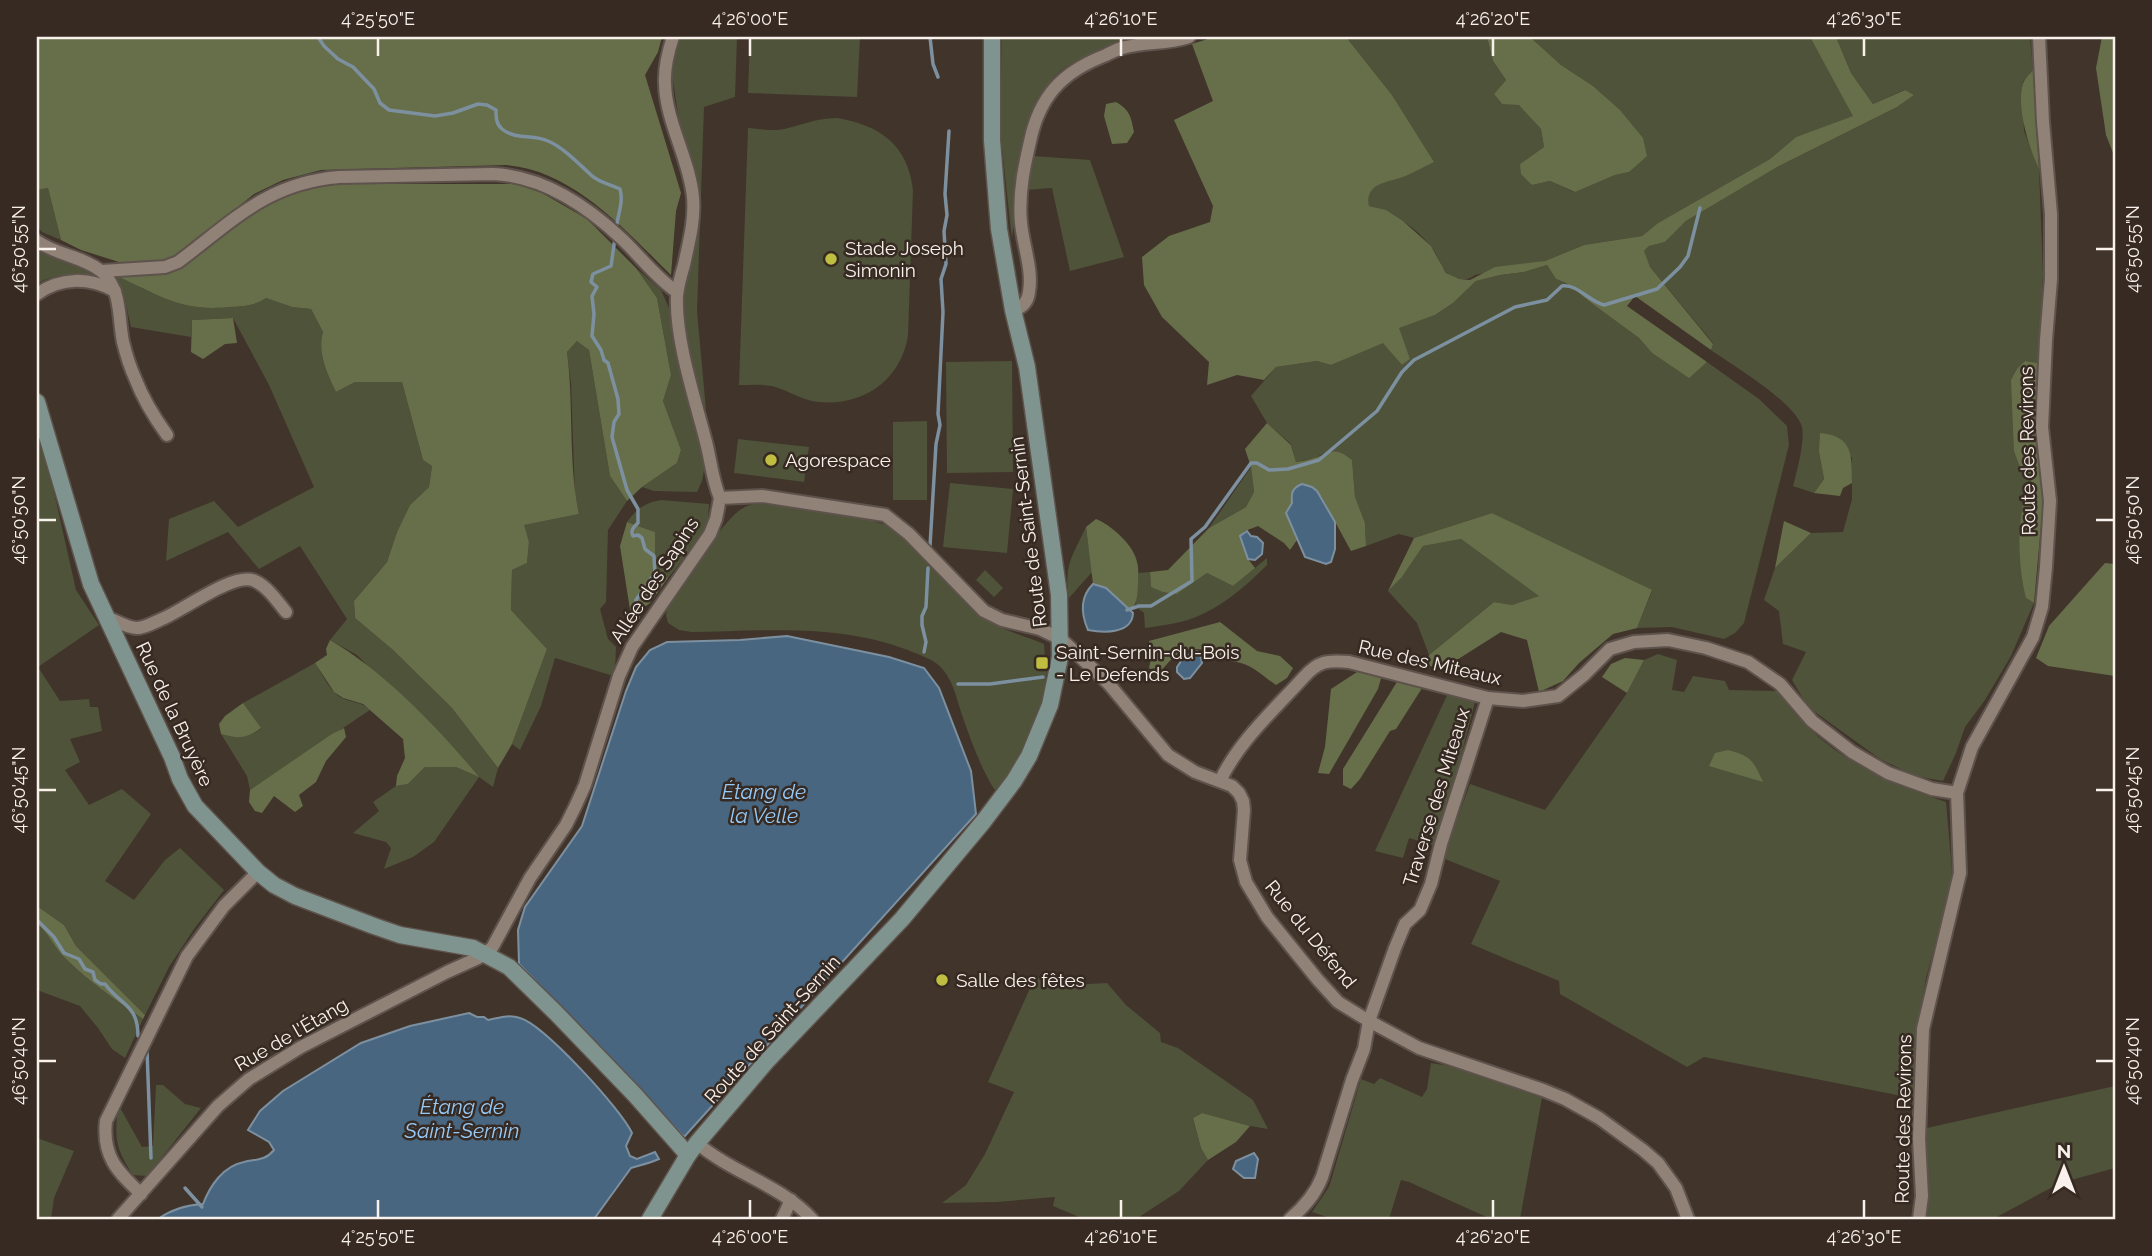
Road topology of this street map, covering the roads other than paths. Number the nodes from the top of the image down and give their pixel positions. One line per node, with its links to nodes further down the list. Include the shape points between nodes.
1 (673, 37): 8 (street, via 664,85 688,172 694,215)
2 (992, 37): 10 (street, Route de Saint-Sernin, via 995,191)
3 (1189, 37): 10 (street, via 1125,47 1085,63 1048,96 1033,130 1021,187 1029,292 1020,309)
4 (2039, 37): 19 (street, Route des Revirons, via 2051,214 2042,427 2050,501 2042,607 2033,637 1972,747)
5 (37, 241): 6 (street)
6 (102, 271): 7 (street); 8 (street, via 165,267 259,201 314,179 513,175 568,197 621,238)
7 (115, 290): 9 (street, via 69,280); 12 (street, via 134,378)
8 (677, 292): 13 (street, via 688,368)
9 (37, 294)
10 (1013, 310): 16 (street, Route de Saint-Sernin, via 1035,418)
11 (37, 402): 15 (street, Rue de la Bruyère, via 91,584)
12 (167, 435)
13 (720, 498): 16 (street, via 783,498 885,515 984,611); 21 (street, Allée des Sapins, via 710,534 625,660 585,785 566,825)
14 (286, 611): 15 (street, via 270,592 248,578 231,582 142,628)
15 (106, 617): 20 (street, Rue de la Bruyère, via 195,806)
16 (1061, 639): 18 (street, Rue du Défend, via 1108,683 1168,755); 23 (street, Route de Saint-Sernin, via 1050,705 1014,781 902,919 766,1062)
17 (1488, 698): 18 (street, Rue des Miteaux, via 1331,660 1313,667 1243,745); 19 (street, Rue des Miteaux, via 1523,701 1558,696 1610,649 1668,640 1748,662 1780,684 1812,721 1852,752 1888,773); 22 (street, Traverse des Miteaux, via 1431,884 1420,910 1405,924)
18 (1220, 781): 22 (street, Rue du Défend, via 1232,786 1243,801 1240,860 1257,903 1328,992)
19 (1957, 793): 32 (street, Route des Revirons, via 1960,873 1923,1029)
20 (258, 872): 21 (street, Rue de la Bruyère, via 296,896 374,926); 24 (street, via 224,906 187,956 106,1121 108,1153)
21 (485, 953): 23 (street, Rue de la Bruyère, via 531,987); 24 (street, Rue de l'Étang, via 301,1047 249,1079 218,1105)
22 (1369, 1021): 30 (street, Traverse des Miteaux, via 1317,1190); 31 (street, Rue du Défend, via 1434,1054 1565,1099 1599,1118 1658,1163 1676,1188)
23 (692, 1149): 25 (street); 27 (street, Route de Saint-Sernin)
24 (141, 1194): 26 (street, Rue de l'Étang)
25 (791, 1200): 28 (street); 29 (street)
26 (118, 1219)
27 (650, 1219)
28 (782, 1219)
29 (811, 1219)
30 (1290, 1219)
31 (1688, 1219)
32 (1919, 1219)

